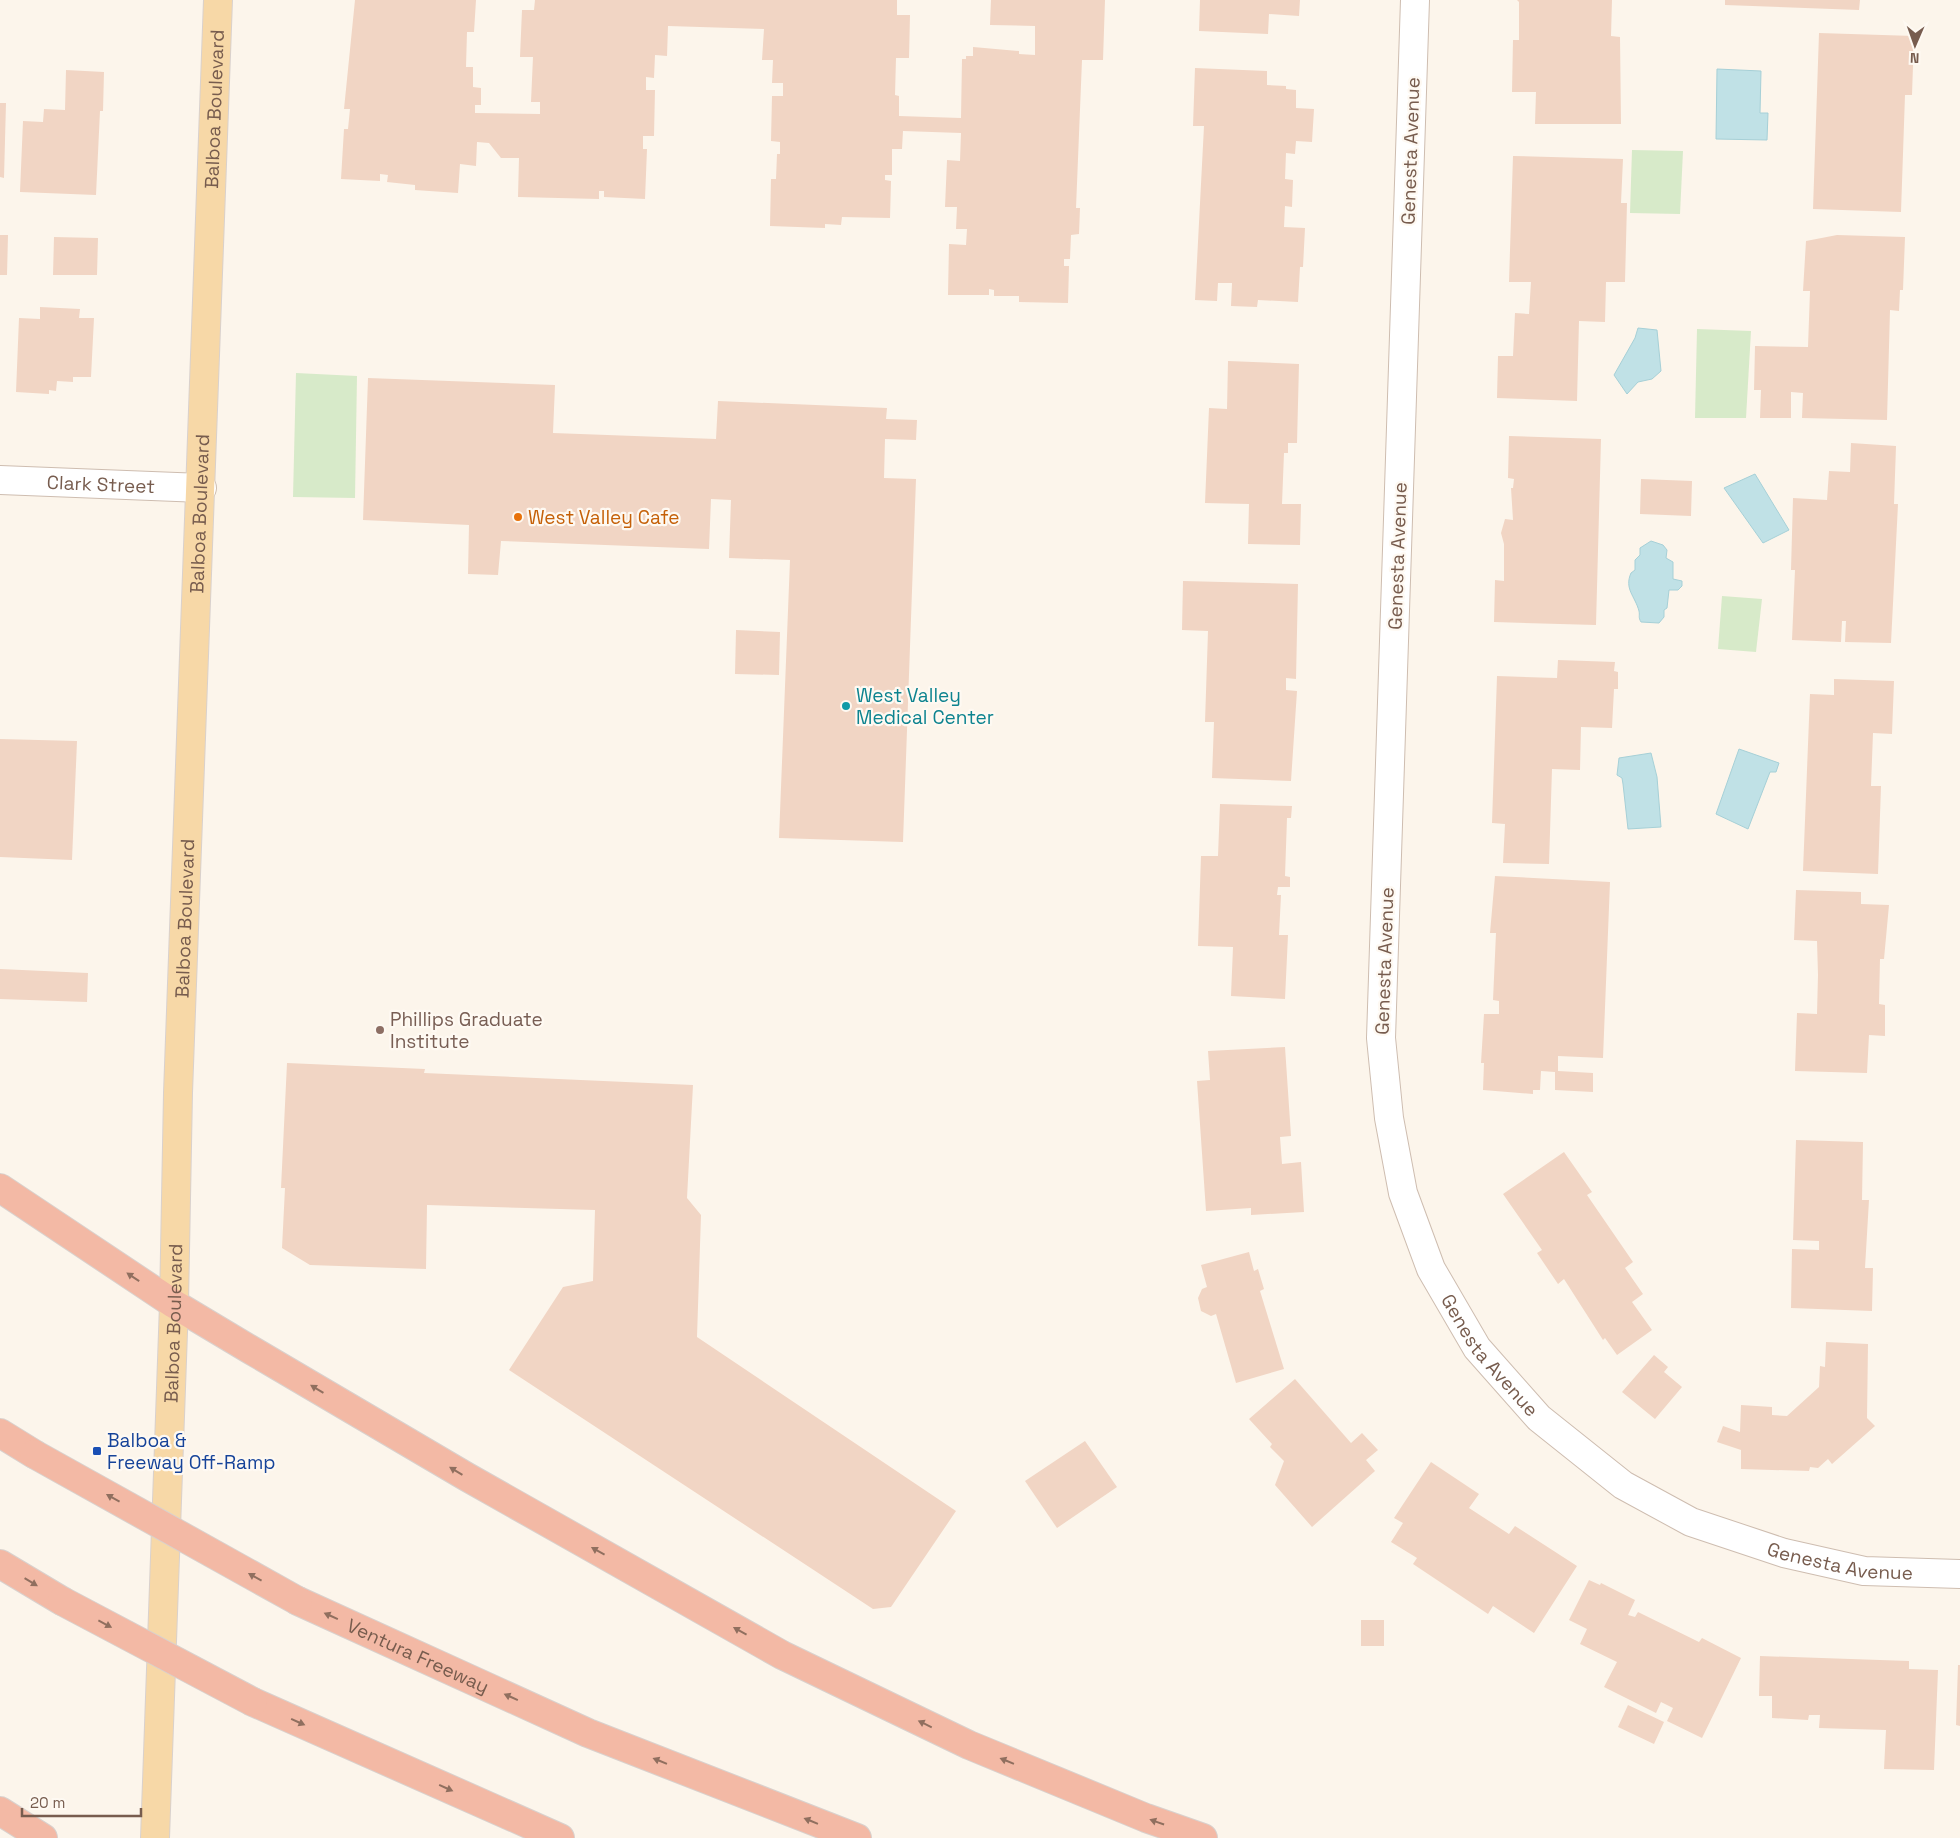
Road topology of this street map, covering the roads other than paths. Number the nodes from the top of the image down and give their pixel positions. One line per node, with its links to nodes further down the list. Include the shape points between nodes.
1 (218, 0): 4 (main road, Balboa Boulevard)
2 (1415, 0): 9 (street, Genesta Avenue, via 1381,1038 1389,1118 1403,1193 1431,1269 1477,1348 1539,1418 1623,1485 1692,1522 1784,1553 1864,1570)
3 (0, 480): 4 (street, Clark Street)
4 (202, 488): 6 (main road, Balboa Boulevard, via 178,1093)
5 (0, 1188): 6 (highway, one-way to 5)
6 (174, 1304): 12 (main road, Balboa Boulevard); 15 (highway, one-way to 6, via 969,1745 782,1655 467,1477)
7 (0, 1433): 14 (highway, Ventura Freeway, one-way to 7, bridge, via 588,1732 298,1601)
8 (0, 1564): 13 (highway, one-way to 13, bridge, via 62,1601 253,1702)
9 (1960, 1574)
10 (0, 1811): 11 (highway)
11 (43, 1838)
12 (156, 1838)
13 (560, 1838)
14 (857, 1838)
15 (1203, 1838)

